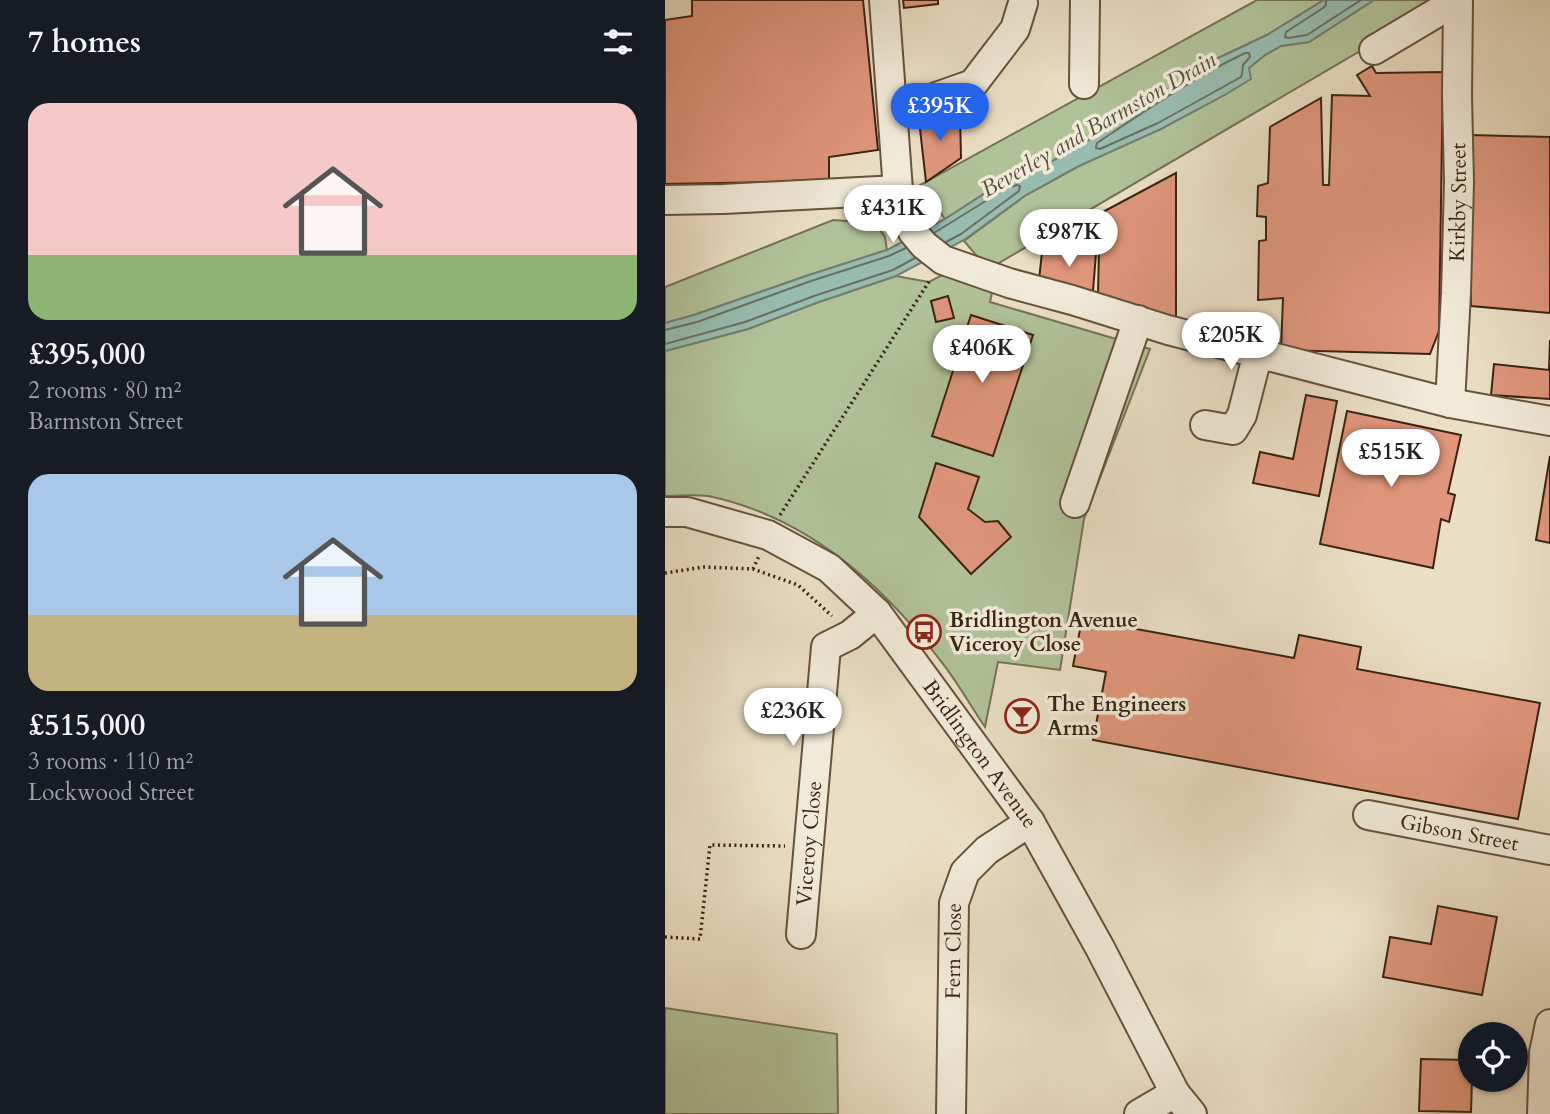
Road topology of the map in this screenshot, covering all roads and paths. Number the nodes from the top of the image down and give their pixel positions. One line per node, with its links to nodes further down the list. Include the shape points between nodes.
1 (884, 0): 7 (street)
2 (1085, 0): 6 (street)
3 (1458, 0): 5 (street); 13 (street, Kirkby Street, via 1459,182)
4 (1023, 3): 7 (street, via 1015,29 973,84 922,102)
5 (1374, 50)
6 (1084, 84)
7 (892, 105): 8 (street)
8 (899, 195): 9 (street); 10 (street, via 913,232)
9 (665, 200)
10 (940, 258): 11 (street); 18 (path)
11 (1138, 320): 12 (street); 16 (street)
12 (1258, 354): 13 (street); 15 (street, via 1242,415 1233,430)
13 (1450, 403): 14 (street)
14 (1550, 421)
15 (1205, 425)
16 (1075, 503)
17 (665, 512): 18 (street, Bridlington Avenue, via 687,512)
18 (768, 535): 20 (street, Bridlington Avenue, via 829,568)
19 (665, 573): 21 (path, via 704,567 753,569 798,585)
20 (877, 613): 21 (street, Viceroy Close); 23 (street, Bridlington Avenue)
21 (850, 635): 24 (street, Viceroy Close, via 826,647)
22 (1368, 815): 25 (street, Gibson Street)
23 (1030, 822): 29 (street, Bridlington Avenue); 30 (street, Fern Close, via 986,850 965,872 954,903)
24 (809, 846): 26 (street, Viceroy Close); 27 (path, via 711,845 700,939)
25 (1550, 850)
26 (801, 934)
27 (665, 937)
28 (1550, 1024): 32 (street)
29 (1184, 1103): 31 (street)
30 (951, 1114)
31 (1139, 1114)
32 (1542, 1114)

